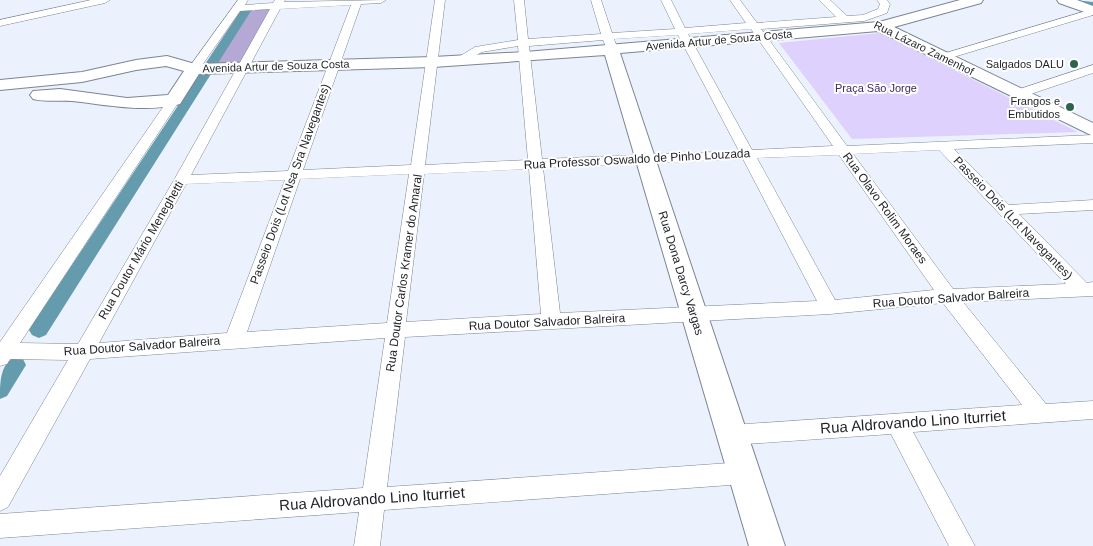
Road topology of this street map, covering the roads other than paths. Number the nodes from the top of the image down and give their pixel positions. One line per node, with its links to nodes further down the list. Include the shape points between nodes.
1 (105, 0): 17 (street)
2 (381, 0): 11 (street)
3 (440, 0): 25 (street, Rua Doutor Carlos Kramer do Amaral)
4 (519, 0): 22 (street)
5 (596, 0): 21 (street, Rua Dona Darcy Vargas)
6 (666, 0): 20 (street)
7 (735, 0): 19 (street, Rua Olavo Rolim Moraes)
8 (824, 0): 16 (street)
9 (976, 0): 14 (street, Avenida Artur de Souza Costa)
10 (1064, 0): 15 (street)
11 (358, 1): 12 (street); 26 (street, Passeio Dois (Lot Nsa Sra Navegantes))
12 (279, 3): 13 (street); 27 (street, Rua Doutor Mário Meneghetti)
13 (240, 4): 28 (street)
14 (882, 12): 16 (street, Avenida Artur de Souza Costa, via 864,18); 18 (street, Avenida Artur de Souza Costa); 23 (street, Rua Lázaro Zamenhof)
15 (1093, 12): 23 (street)
16 (844, 19): 18 (street, Avenida Artur de Souza Costa)
17 (0, 23)
18 (817, 26): 19 (street, Avenida Artur de Souza Costa)
19 (758, 31): 20 (street, Avenida Artur de Souza Costa); 39 (street, Rua Olavo Rolim Moraes)
20 (684, 37): 21 (street, Avenida Artur de Souza Costa); 40 (street)
21 (609, 43): 22 (street, Avenida Artur de Souza Costa); 24 (street, Avenida Artur de Souza Costa, via 492,46 478,49); 41 (street, Rua Dona Darcy Vargas)
22 (525, 57): 24 (street, Avenida Artur de Souza Costa); 42 (street)
23 (943, 57): 33 (street, Rua Lázaro Zamenhof)
24 (458, 61): 25 (street, Avenida Artur de Souza Costa)
25 (433, 62): 26 (street, Avenida Artur de Souza Costa); 43 (street, Rua Doutor Carlos Kramer do Amaral)
26 (334, 64): 27 (street, Avenida Artur de Souza Costa); 44 (street, Passeio Dois (Lot Nsa Sra Navegantes))
27 (244, 66): 28 (street, Avenida Artur de Souza Costa); 45 (street, Rua Doutor Mário Meneghetti)
28 (194, 69): 30 (street, Avenida Artur de Souza Costa, via 167,61 82,77); 35 (street)
29 (1093, 70): 33 (street)
30 (38, 81): 31 (street, Avenida Artur de Souza Costa); 32 (street, Avenida Artur de Souza Costa)
31 (0, 85)
32 (0, 92)
33 (1018, 94): 36 (street, Rua Lázaro Zamenhof)
34 (0, 97): 35 (street, via 55,94 121,103)
35 (174, 100): 56 (street)
36 (1093, 130)
37 (1093, 139): 38 (street, Rua Professor Oswaldo de Pinho Louzada)
38 (943, 146): 39 (street, Rua Professor Oswaldo de Pinho Louzada); 47 (street, Passeio Dois (Lot Navegantes))
39 (843, 150): 40 (street, Rua Professor Oswaldo de Pinho Louzada); 49 (street, Rua Olavo Rolim Moraes)
40 (748, 154): 41 (street, Rua Professor Oswaldo de Pinho Louzada); 50 (street)
41 (646, 159): 42 (street, Rua Professor Oswaldo de Pinho Louzada); 51 (street, Rua Dona Darcy Vargas)
42 (536, 164): 43 (street, Rua Professor Oswaldo de Pinho Louzada); 52 (street)
43 (418, 169): 44 (street, Rua Professor Oswaldo de Pinho Louzada); 53 (street, Rua Doutor Carlos Kramer do Amaral)
44 (294, 175): 45 (street, Rua Professor Oswaldo de Pinho Louzada); 54 (street, Passeio Dois (Lot Nsa Sra Navegantes))
45 (182, 180): 55 (street, Rua Doutor Mário Meneghetti)
46 (1093, 205): 47 (street)
47 (1005, 210): 48 (street, Passeio Dois (Lot Navegantes))
48 (1088, 289): 49 (street, Rua Doutor Salvador Balreira)
49 (948, 296): 50 (street, Rua Doutor Salvador Balreira); 58 (street, Rua Olavo Rolim Moraes)
50 (830, 307): 51 (street, Rua Doutor Salvador Balreira)
51 (694, 315): 52 (street, Rua Doutor Salvador Balreira); 60 (street, Rua Dona Darcy Vargas)
52 (551, 321): 53 (street, Rua Doutor Salvador Balreira)
53 (396, 330): 54 (street, Rua Doutor Salvador Balreira); 63 (street, Rua Doutor Carlos Kramer do Amaral)
54 (234, 340): 55 (street, Rua Doutor Salvador Balreira)
55 (83, 352): 56 (street, Rua Doutor Salvador Balreira); 62 (street, Rua Doutor Mário Meneghetti)
56 (2, 353)
57 (1093, 410): 58 (street, Rua Aldrovando Lino Iturriet)
58 (1040, 413): 59 (street, Rua Aldrovando Lino Iturriet)
59 (896, 424): 60 (street, Rua Aldrovando Lino Iturriet); 67 (street)
60 (732, 435): 61 (street, Rua Dona Darcy Vargas)
61 (744, 473): 63 (street, Rua Aldrovando Lino Iturriet); 66 (street, Rua Dona Darcy Vargas)
62 (0, 499)
63 (373, 499): 64 (street, Rua Aldrovando Lino Iturriet); 65 (street, Rua Doutor Carlos Kramer do Amaral)
64 (0, 526)
65 (367, 546)
66 (767, 546)
67 (962, 546)

